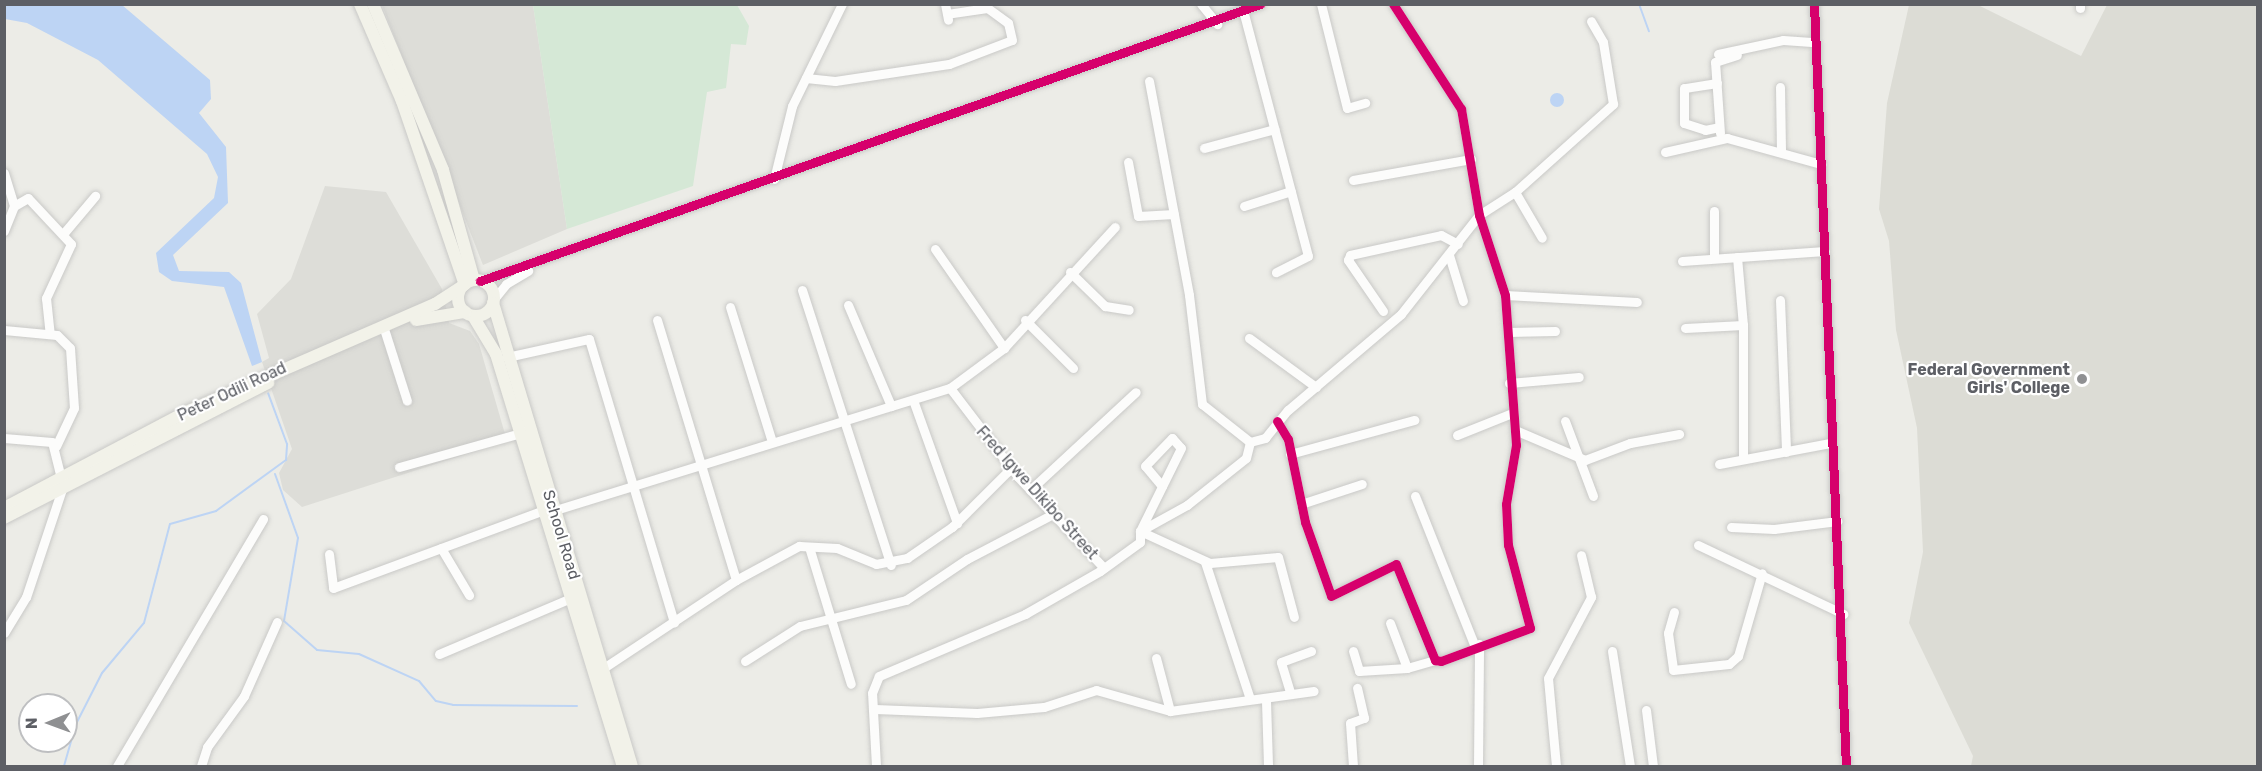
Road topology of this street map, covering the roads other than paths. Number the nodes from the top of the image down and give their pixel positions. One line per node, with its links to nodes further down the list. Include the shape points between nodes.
1 (360, 4): 55 (main road, via 402,101)
2 (374, 4): 55 (main road, via 443,170)
3 (842, 4): 16 (street)
4 (1201, 4): 12 (street)
5 (1260, 4): 10 (street)
6 (1321, 4): 20 (street, via 1347,108)
7 (1393, 4): 27 (street, via 1451,90)
8 (1814, 4): 13 (street)
9 (947, 13): 16 (street, via 987,8 1008,23 1012,40 948,64 835,81)
10 (1244, 14): 12 (street); 22 (street)
11 (1591, 21): 34 (street, via 1603,42 1613,104)
12 (1217, 24): 31 (street)
13 (1815, 42): 14 (street, via 1783,40); 29 (street)
14 (1718, 54)
15 (1737, 55): 18 (street, via 1715,62)
16 (806, 78): 31 (street, via 792,106)
17 (1149, 81): 39 (street)
18 (1717, 83): 21 (street); 21 (street, via 1684,87 1683,123 1705,130)
19 (1780, 87): 25 (street)
20 (1365, 103)
21 (1719, 127): 23 (street)
22 (1275, 129): 24 (street); 33 (street)
23 (1720, 138): 25 (street); 26 (street)
24 (1204, 147)
25 (1781, 150): 29 (street)
26 (1665, 152)
27 (1471, 159): 32 (street); 40 (street)
28 (1128, 162): 39 (street, via 1138,216)
29 (1821, 164): 47 (street)
30 (4, 173): 36 (street)
31 (774, 179): 52 (street)
32 (1353, 180)
33 (1291, 191): 37 (street); 54 (street, via 1308,256)
34 (1515, 192): 40 (street); 44 (street)
35 (95, 196): 43 (street)
36 (14, 206): 42 (street); 43 (street, via 28,198)
37 (1244, 206)
38 (1714, 211): 50 (street)
39 (1174, 214): 99 (street, via 1202,404)
40 (1479, 215): 45 (street); 57 (street)
41 (1115, 227): 53 (street)
42 (4, 231)
43 (63, 234): 75 (street, via 71,250 46,298)
44 (1542, 238)
45 (1458, 244): 48 (street); 65 (street, via 1441,235 1350,255 1348,260)
46 (935, 249): 77 (street)
47 (1825, 251): 49 (street); 100 (street)
48 (1449, 255): 60 (street); 82 (street, via 1401,314)
49 (1737, 257): 50 (street); 69 (street)
50 (1714, 258): 51 (street)
51 (1682, 261)
52 (536, 263): 55 (street); 59 (street)
53 (1070, 272): 64 (street, via 1105,306); 68 (street)
54 (1276, 272)
55 (471, 283): 59 (main road, via 491,287); 66 (main road, via 459,302); 110 (main road, Peter Odili Road, via 435,304 197,407)
56 (802, 290): 89 (street)
57 (1505, 295): 61 (street); 74 (street)
58 (1780, 300): 102 (street)
59 (494, 301): 66 (main road, via 485,314); 78 (main road, School Road)
60 (1463, 301)
61 (1637, 302)
62 (848, 305): 87 (street)
63 (730, 307): 98 (street)
64 (1129, 310)
65 (1383, 311)
66 (469, 314): 73 (main road, Peter Odili Road, via 435,314); 94 (main road, via 491,341)
67 (657, 320): 106 (street)
68 (1025, 320): 77 (street); 79 (street)
69 (1743, 325): 70 (street); 105 (street)
70 (1685, 328)
71 (4, 330): 75 (street)
72 (1555, 331): 74 (street)
73 (385, 332): 86 (street); 110 (main road, Peter Odili Road)
74 (1508, 332): 81 (street)
75 (50, 334): 101 (street, via 70,348 75,385 74,408)
76 (1249, 338): 82 (street)
77 (1004, 348): 83 (street)
78 (507, 357): 112 (street, via 589,339); 119 (main road, School Road)
79 (1073, 368)
80 (1579, 377): 81 (street)
81 (1509, 383): 88 (street)
82 (1316, 387): 92 (street)
83 (950, 388): 85 (street); 109 (street, Fred Igwe Dikibo Street)
84 (1136, 392): 114 (street)
85 (913, 400): 87 (street); 124 (street)
86 (407, 401)
87 (891, 406): 89 (street)
88 (1512, 414): 93 (street); 96 (street)
89 (843, 420): 98 (street); 133 (street)
90 (1413, 420): 103 (street)
91 (1565, 421): 104 (street)
92 (1277, 422): 99 (street, via 1265,438); 103 (street)
93 (1515, 430): 104 (street); 147 (street, via 1508,545 1530,628)
94 (521, 433): 108 (street); 119 (main road)
95 (1679, 434): 104 (street, via 1630,443 1585,460)
96 (1457, 435)
97 (4, 438): 101 (street)
98 (772, 442): 106 (street)
99 (1250, 442): 126 (street, via 1246,458 1187,505)
100 (1830, 443): 102 (street); 123 (street)
101 (56, 446): 110 (street)
102 (1786, 452): 105 (street)
103 (1290, 454): 117 (street)
104 (1575, 457): 116 (street)
105 (1743, 458): 107 (street)
106 (701, 463): 112 (street); 136 (street)
107 (1719, 464)
108 (399, 467)
109 (1011, 468): 114 (street, Fred Igwe Dikibo Street); 124 (street)
110 (63, 481): 118 (main road, Peter Odili Road); 121 (main road, Peter Odili Road); 146 (street, via 26,597)
111 (1362, 484): 117 (street)
112 (632, 485): 119 (street); 144 (street)
113 (1162, 486): 113 (street, via 1145,466 1172,438 1181,448); 126 (street)
114 (1030, 490): 120 (street, Fred Igwe Dikibo Street)
115 (1415, 496): 147 (street)
116 (1593, 496)
117 (1301, 504): 153 (street, via 1331,596 1396,564)
118 (4, 508)
119 (548, 511): 129 (street); 138 (main road); 156 (main road, School Road)
120 (1053, 514): 134 (street, Fred Igwe Dikibo Street); 141 (street, via 967,559 906,600)
121 (4, 518)
122 (263, 519): 166 (street)
123 (1838, 521): 125 (street, via 1774,529); 140 (street)
124 (957, 523): 133 (street)
125 (1731, 527)
126 (1140, 531): 132 (street); 134 (street, via 1140,542)
127 (1698, 545): 135 (street)
128 (809, 547): 133 (street, via 837,548); 136 (street, via 785,552); 141 (street)
129 (441, 548): 130 (street, via 333,588); 137 (street)
130 (329, 554)
131 (1581, 555): 174 (street, via 1591,597 1548,678)
132 (1205, 562): 142 (street, via 1278,558); 161 (street)
133 (891, 565)
134 (1104, 568): 163 (street, via 1025,614 879,676 872,693)
135 (1762, 573): 139 (street, via 1738,656 1729,664 1673,669 1668,633); 140 (street)
136 (736, 580): 144 (street)
137 (469, 596)
138 (571, 598): 151 (street); 168 (main road)
139 (1674, 612)
140 (1843, 614): 177 (street)
141 (830, 615): 154 (street, via 782,633); 157 (street)
142 (1294, 617)
143 (277, 622): 167 (street, via 244,696 207,747)
144 (674, 623): 156 (street)
145 (1390, 623): 155 (street)
146 (4, 633)
147 (1477, 646): 153 (street); 173 (street)
148 (1311, 651): 160 (street, via 1281,662)
149 (1353, 651): 155 (street, via 1359,671)
150 (1612, 651): 175 (street)
151 (439, 654)
152 (1156, 658): 165 (street)
153 (1435, 660): 155 (street)
154 (745, 661)
155 (1407, 668)
156 (602, 669): 169 (main road, School Road)
157 (851, 684)
158 (1358, 688): 172 (street, via 1364,718 1350,723)
159 (1314, 691): 160 (street)
160 (1290, 692): 162 (street)
161 (1250, 699): 162 (street); 165 (street)
162 (1266, 701): 171 (street)
163 (876, 709): 165 (street, via 1008,710 1044,706 1096,690); 170 (street)
164 (1646, 710): 176 (street)
165 (1170, 711)
166 (117, 766)
167 (201, 766)
168 (623, 766)
169 (632, 766)
170 (876, 766)
171 (1268, 766)
172 (1353, 766)
173 (1478, 766)
174 (1556, 766)
175 (1630, 766)
176 (1653, 766)
177 (1845, 766)

